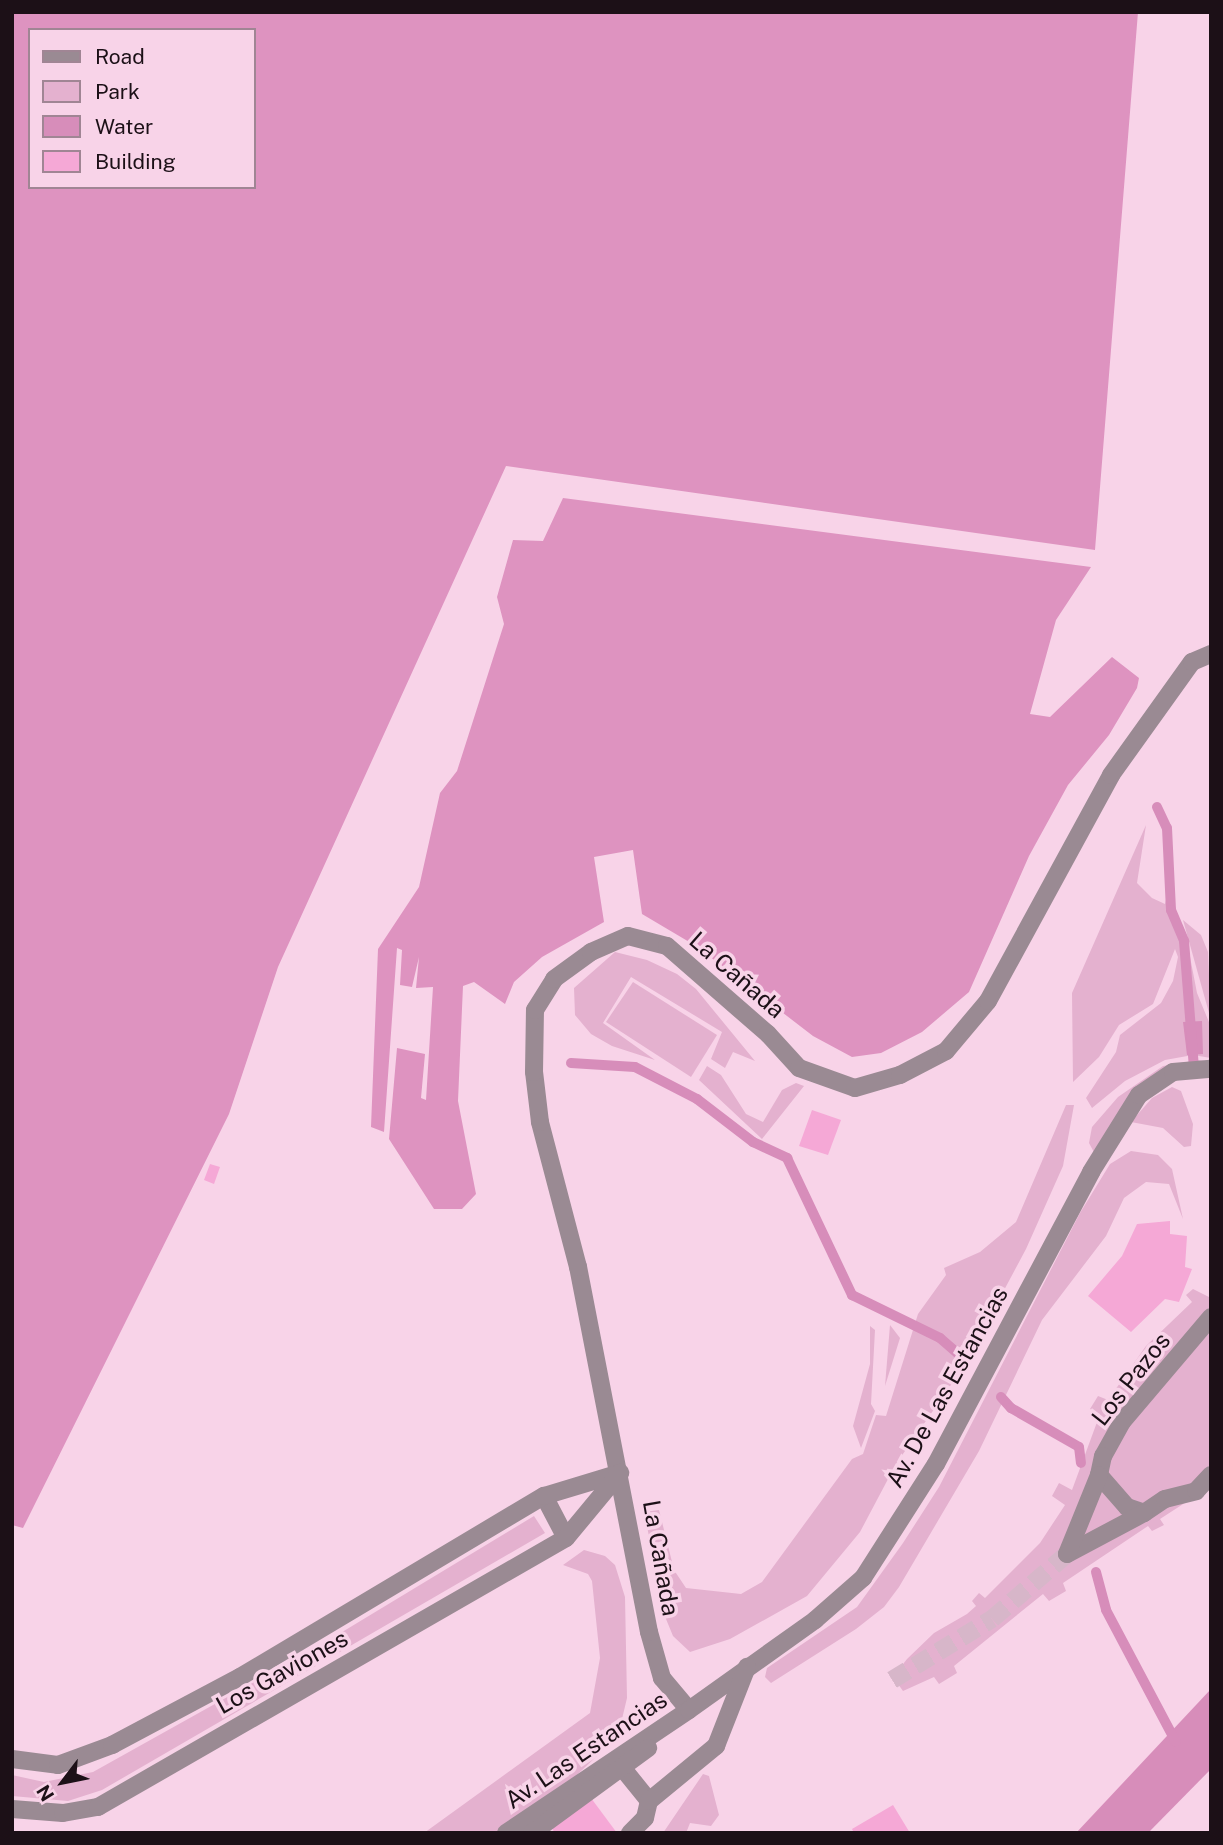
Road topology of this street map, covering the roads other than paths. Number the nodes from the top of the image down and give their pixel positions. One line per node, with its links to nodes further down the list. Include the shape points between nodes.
1 (1211, 654): 4 (street, La Cañada, via 1192,662 1111,775 988,1001 946,1051 900,1076 855,1088 799,1068 768,1034 667,946 628,936 591,952 554,979 535,1010 534,1072 540,1122 578,1267)
2 (1211, 1069): 10 (street, Av. De Las Estancias, via 1173,1072 1139,1095 1091,1172 936,1464 863,1578 815,1620)
3 (1211, 1317): 5 (street, Los Pazos, via 1122,1422 1103,1456)
4 (620, 1473): 7 (street, Los Gaviones); 9 (street, Los Gaviones); 11 (street, La Cañada, via 655,1657 662,1678)
5 (1099, 1475): 8 (street, via 1127,1507); 8 (street, Los Pazos, via 1067,1554)
6 (1211, 1475): 8 (street, Los Pazos, via 1196,1491 1165,1499)
7 (544, 1496): 9 (street); 12 (street, Los Gaviones, via 240,1676 112,1745 58,1765)
8 (1144, 1513)
9 (566, 1538): 15 (street, Los Gaviones, via 98,1807 51,1813)
10 (747, 1667): 11 (street, Av. De Las Estancias); 14 (street, via 716,1746)
11 (689, 1710): 13 (street, Av. Las Estancias); 17 (street, Av. Las Estancias)
12 (12, 1759)
13 (624, 1770): 14 (street, Av. Las Estancias); 16 (street, Av. Las Estancias)
14 (649, 1801): 18 (street, via 645,1818)
15 (12, 1809)
16 (535, 1832)
17 (506, 1833)
18 (631, 1833)

